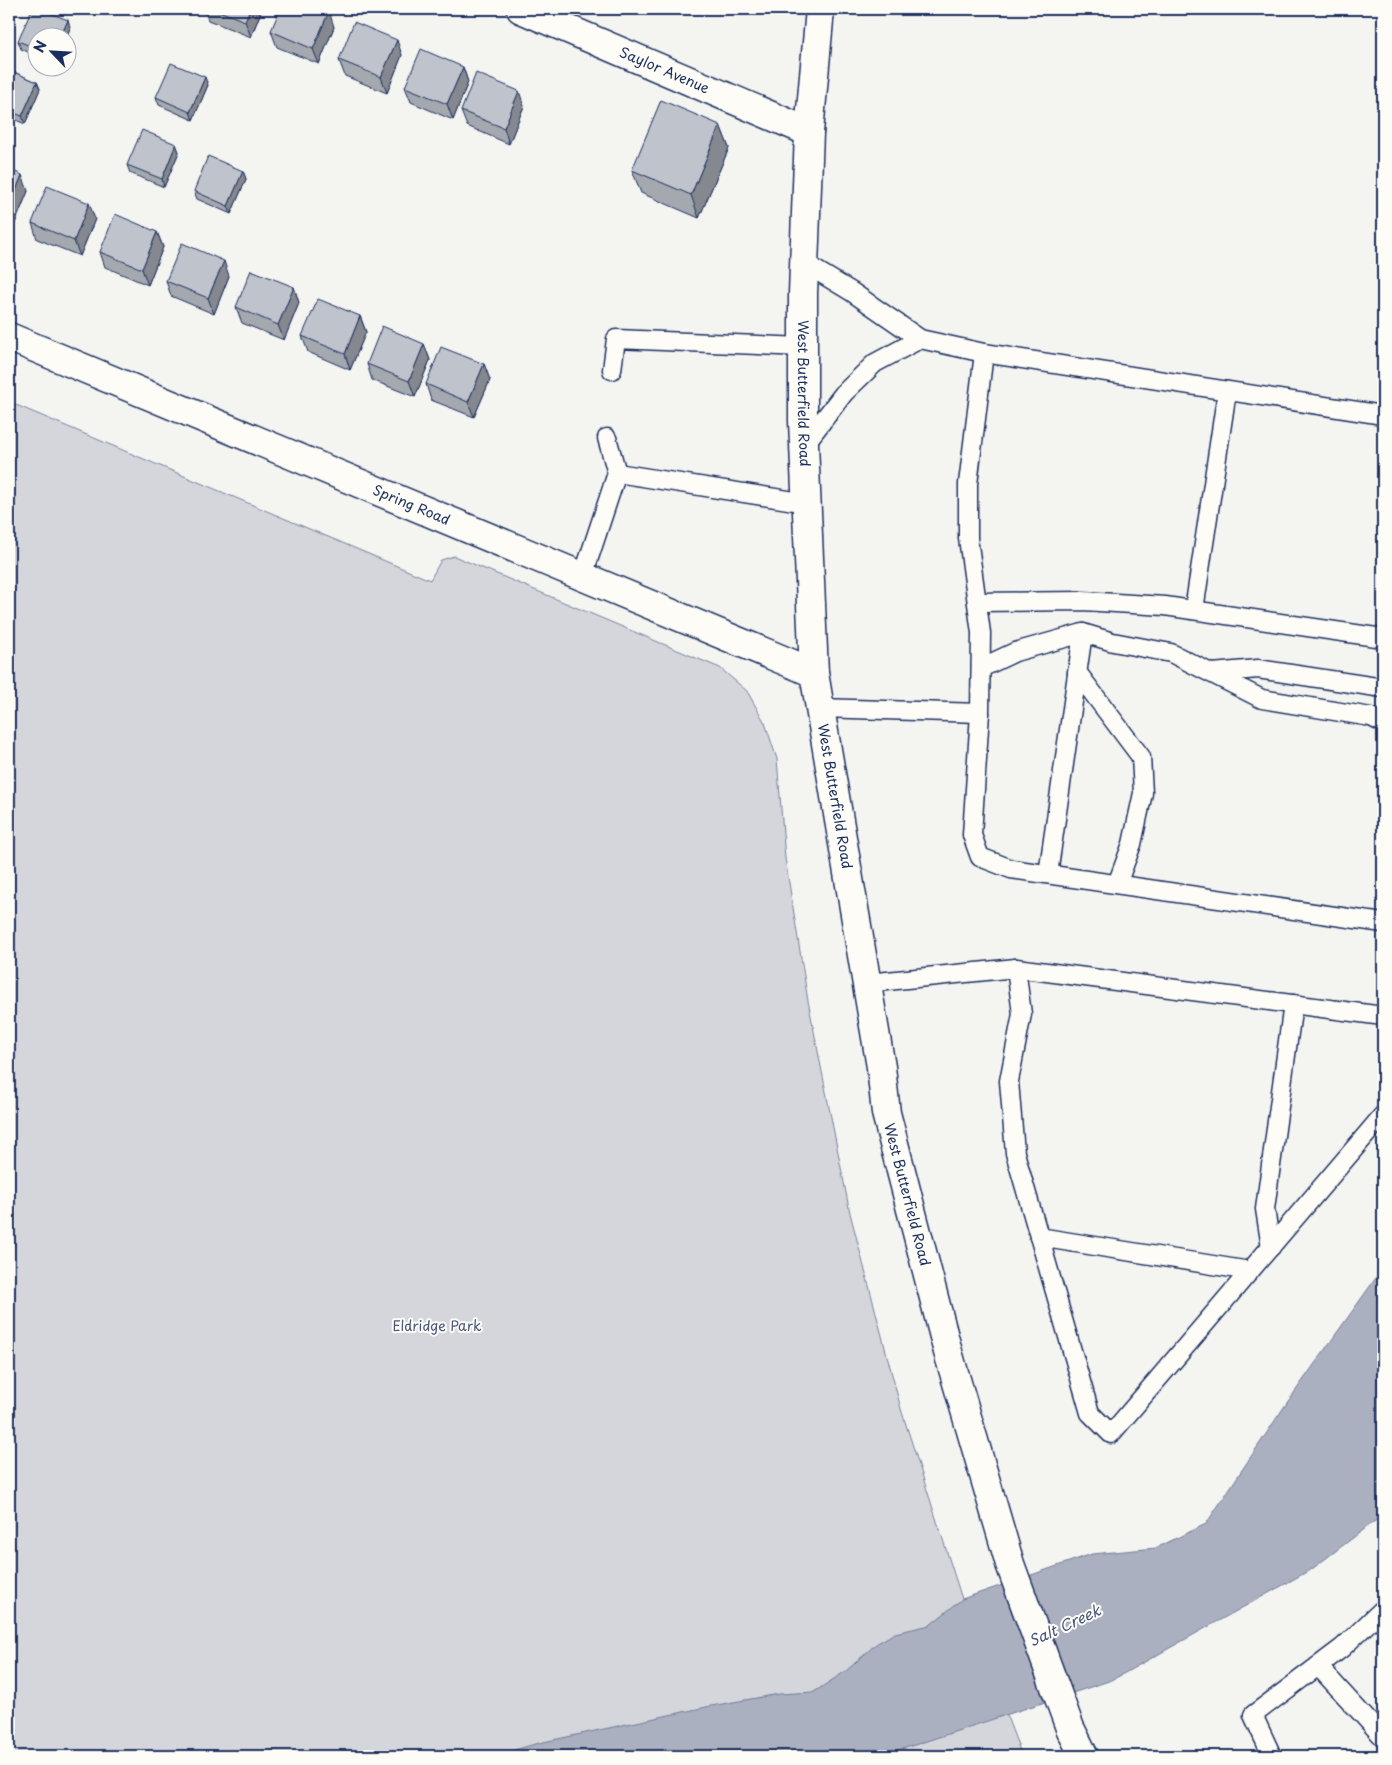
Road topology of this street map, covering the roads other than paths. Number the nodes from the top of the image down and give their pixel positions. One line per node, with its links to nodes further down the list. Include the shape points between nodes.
1 (521, 9): 3 (main road, Saylor Avenue)
2 (820, 9): 3 (main road, West Butterfield Road)
3 (809, 132): 4 (main road, West Butterfield Road)
4 (804, 263): 6 (lane); 7 (main road, West Butterfield Road)
5 (9, 337): 16 (main road, Spring Road)
6 (920, 339): 8 (lane); 13 (lane, via 875,363 844,393)
7 (803, 347): 9 (lane, via 616,339); 13 (main road, West Butterfield Road)
8 (984, 353): 10 (lane); 17 (lane, via 968,484 968,538)
9 (612, 370)
10 (1227, 391): 11 (lane); 18 (lane)
11 (1383, 415)
12 (607, 438): 14 (lane)
13 (804, 445): 15 (main road, West Butterfield Road)
14 (616, 473): 15 (lane); 16 (lane)
15 (807, 503): 23 (main road, West Butterfield Road)
16 (583, 576): 23 (main road, Spring Road)
17 (977, 602): 18 (lane, via 1083,601); 21 (lane)
18 (1194, 610): 20 (lane)
19 (1083, 633): 21 (lane, via 1015,652); 22 (lane); 24 (lane, via 1171,653)
20 (1383, 638)
21 (981, 668): 27 (lane)
22 (1077, 672): 29 (lane); 30 (lane, via 1141,757 1143,792 1132,844)
23 (814, 673): 26 (main road, West Butterfield Road)
24 (1212, 674): 25 (lane, via 1258,669); 28 (lane, via 1262,699 1371,717)
25 (1383, 688)
26 (820, 708): 27 (lane); 33 (main road, West Butterfield Road)
27 (980, 712): 29 (lane, via 972,835 980,857 1011,869)
28 (1383, 723)
29 (1048, 874): 30 (lane)
30 (1117, 884): 31 (lane)
31 (1383, 923)
32 (1016, 968): 33 (lane); 34 (lane); 37 (lane, via 1022,1014 1009,1081 1015,1153)
33 (867, 983): 43 (main road, West Butterfield Road, via 886,1113 948,1352 1010,1564 1070,1728)
34 (1293, 1004): 35 (lane); 38 (lane, via 1264,1209)
35 (1383, 1016)
36 (1383, 1115): 38 (lane)
37 (1039, 1237): 39 (lane); 39 (lane, via 1090,1413 1111,1434)
38 (1271, 1247): 39 (lane)
39 (1250, 1272)
40 (1383, 1609): 41 (lane)
41 (1318, 1666): 42 (lane); 44 (lane, via 1253,1715)
42 (1383, 1737)
43 (1084, 1756)
44 (1272, 1756)

